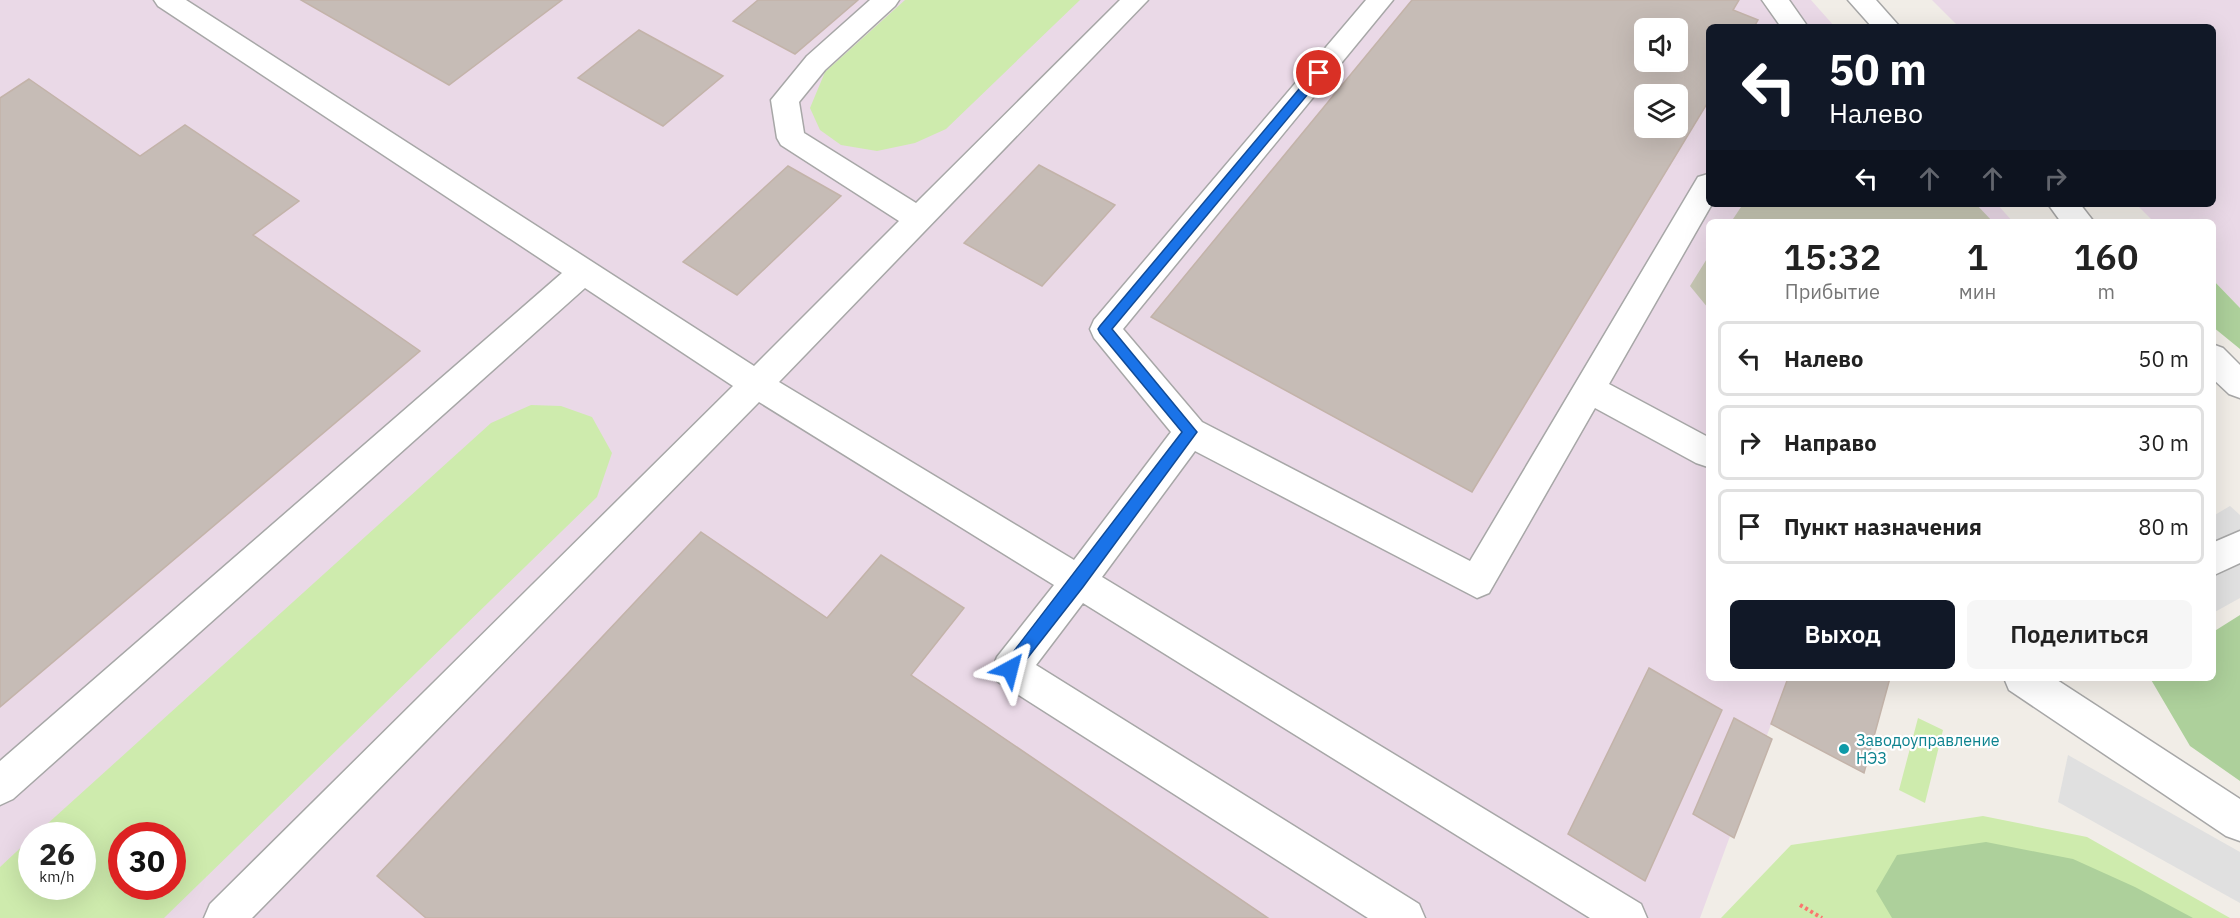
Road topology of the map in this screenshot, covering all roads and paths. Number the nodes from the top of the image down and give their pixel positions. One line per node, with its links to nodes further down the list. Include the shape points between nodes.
1 (167, 0): 13 (street)
2 (886, 0): 11 (street, via 816,63 786,100 791,138)
3 (1135, 0): 11 (street)
4 (1380, 0): 18 (street, via 1105,329)
5 (1775, 0): 7 (street)
6 (1861, 0): 8 (street)
7 (1793, 24)
8 (1884, 24)
9 (1706, 188): 17 (street)
10 (2065, 207): 12 (street)
11 (919, 219): 15 (street)
12 (2076, 219)
13 (583, 272): 15 (street); 22 (street)
14 (2216, 361): 16 (street)
15 (756, 384): 20 (street); 25 (street)
16 (2240, 385)
17 (1590, 389): 18 (street, via 1477,582); 19 (street)
18 (1190, 432): 20 (street)
19 (1706, 452)
20 (1078, 582): 26 (street, via 1010,669); 27 (street)
21 (2027, 681): 23 (street)
22 (0, 786)
23 (2240, 822)
24 (1800, 905): 28 (path)
25 (224, 918)
26 (1405, 918)
27 (1627, 918)
28 (1822, 918)

